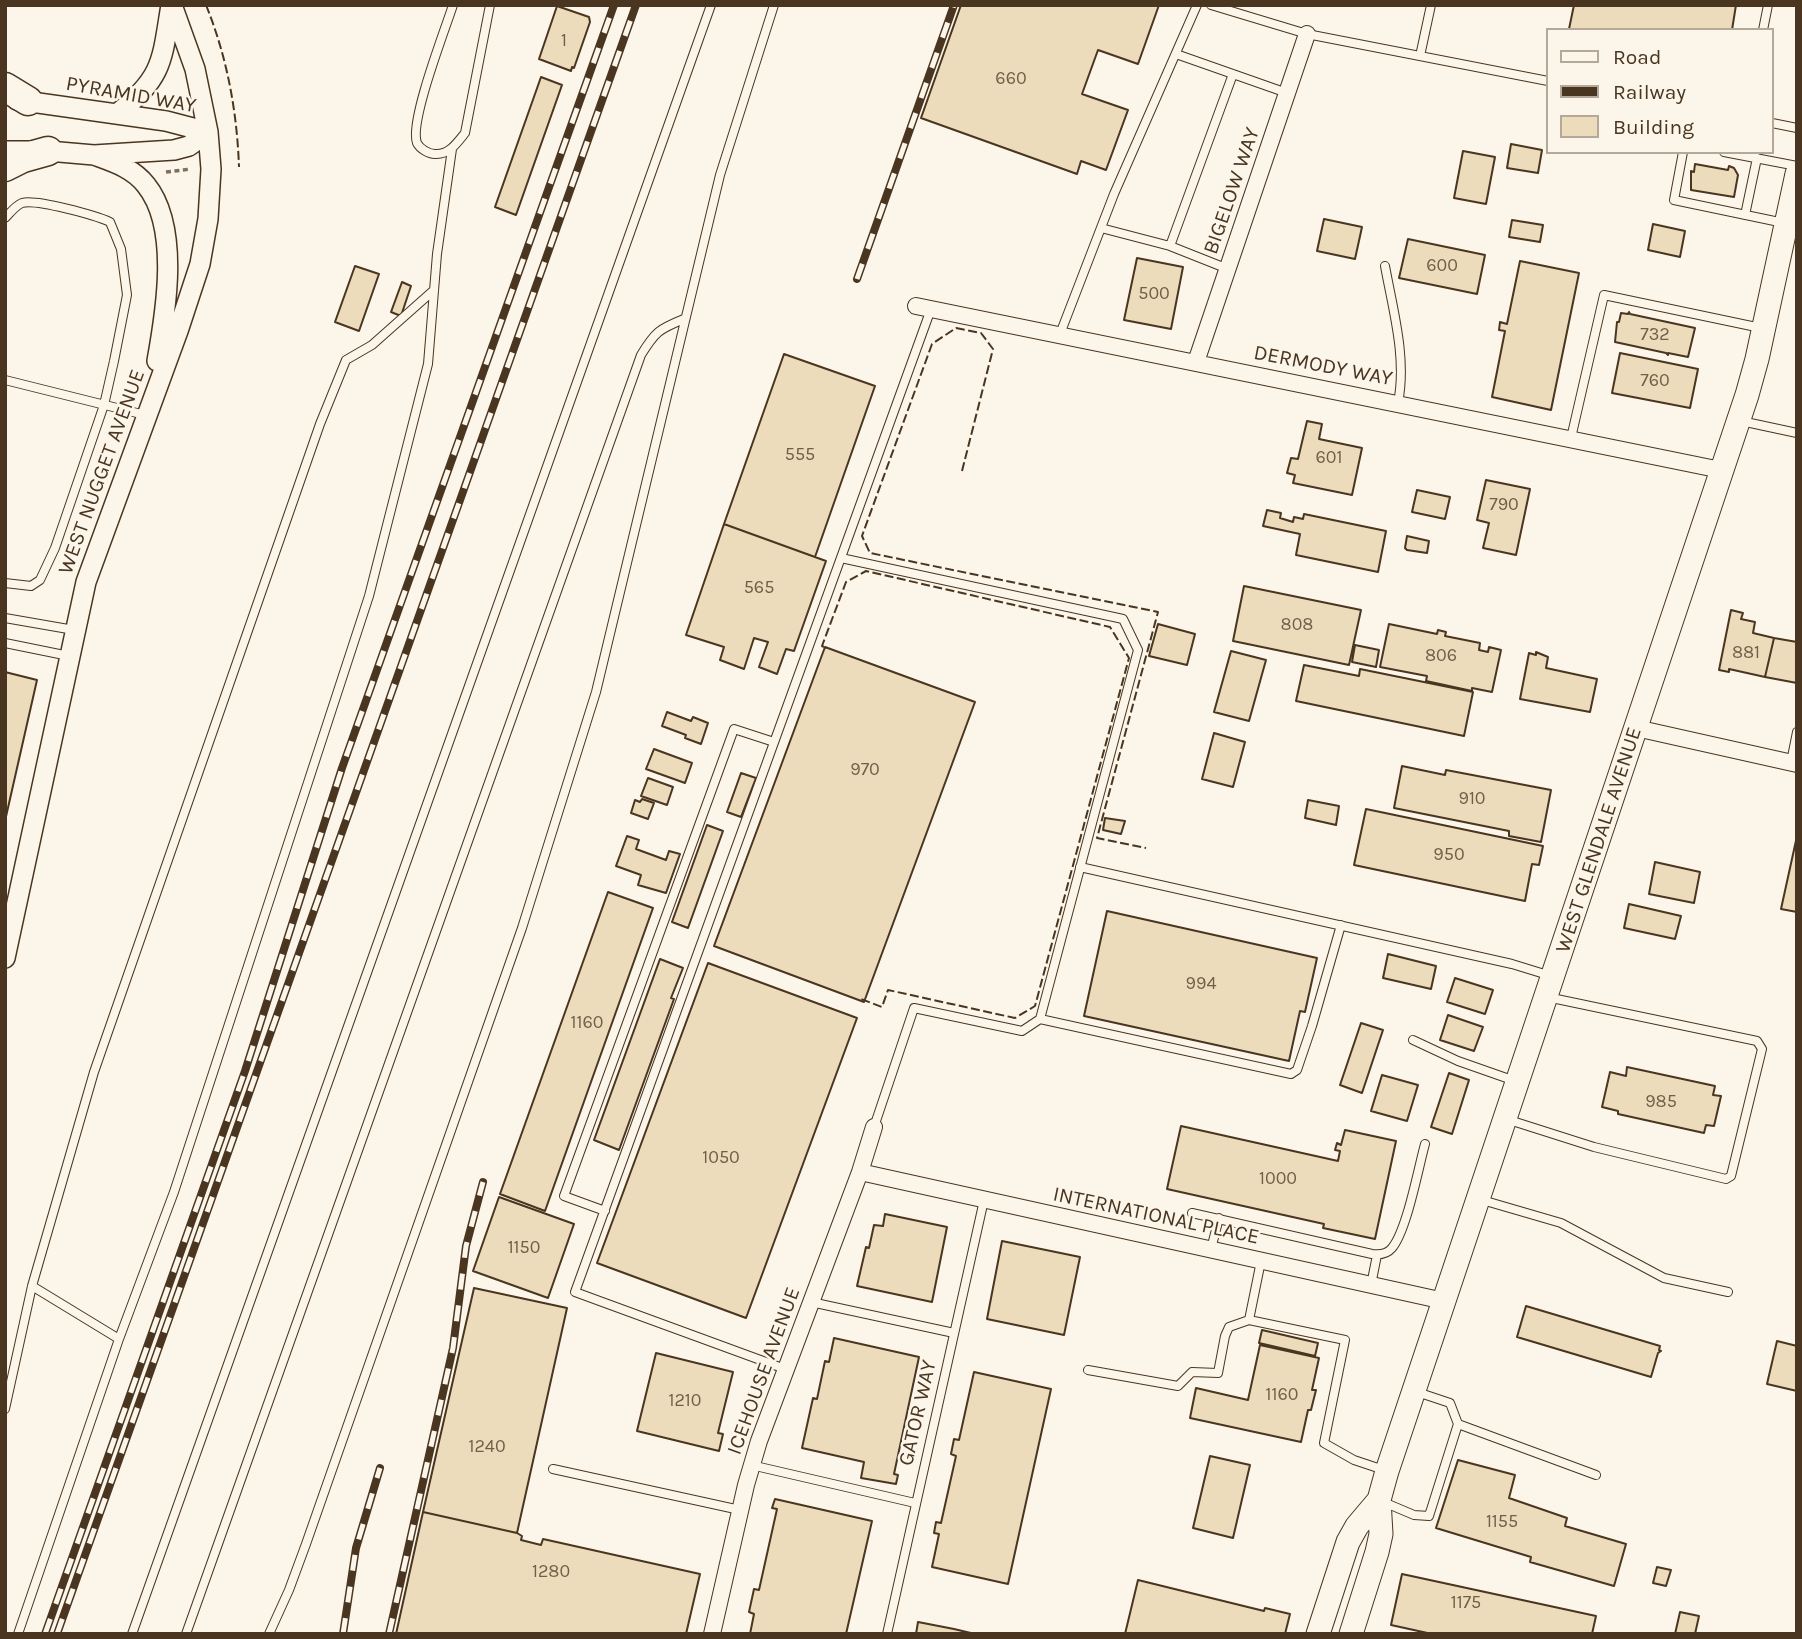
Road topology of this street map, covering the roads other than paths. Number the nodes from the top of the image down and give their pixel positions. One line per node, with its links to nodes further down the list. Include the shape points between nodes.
1 (171, 5): 18 (street, via 162,57 153,79); 21 (street, WEST NUGGET AVENUE, via 195,69)
2 (453, 5): 22 (lane, via 416,122 418,143 426,152 436,155)
3 (490, 5): 22 (lane, via 464,133)
4 (711, 5): 103 (lane)
5 (774, 5): 41 (lane, via 720,175)
6 (1197, 5): 12 (lane)
7 (1210, 5): 11 (lane)
8 (1432, 5): 13 (lane)
9 (1768, 5): 10 (lane)
10 (1763, 28)
11 (1307, 34): 13 (lane); 16 (street, BIGELOW WAY)
12 (1176, 54): 14 (lane); 35 (lane)
13 (1420, 56): 15 (lane)
14 (1233, 74): 16 (lane); 36 (lane)
15 (1546, 80)
16 (1287, 93): 38 (street, BIGELOW WAY)
17 (13, 95): 18 (street, PYRAMID WAY)
18 (118, 113): 21 (street, PYRAMID WAY)
19 (1774, 123): 20 (lane)
20 (1797, 128)
21 (208, 132): 27 (street, PYRAMID WAY, via 174,150); 48 (street, WEST NUGGET AVENUE, via 208,219 200,264)
22 (452, 149): 39 (lane)
23 (5, 150): 24 (street, PYRAMID WAY)
24 (48, 151): 27 (street, PYRAMID WAY); 30 (highway)
25 (1683, 154): 32 (lane, via 1674,200)
26 (1735, 154): 28 (lane)
27 (94, 155): 48 (street, via 124,166 147,186 166,240 167,304)
28 (1757, 158): 29 (lane); 32 (lane)
29 (1797, 166)
30 (5, 167)
31 (1797, 174): 34 (main road, WEST GLENDALE AVENUE)
32 (1745, 215): 34 (lane)
33 (5, 218): 47 (lane, via 23,203 34,202 110,222 121,249 127,295)
34 (1786, 224): 42 (main road, WEST GLENDALE AVENUE)
35 (1101, 229): 36 (lane); 43 (lane)
36 (1170, 246): 38 (lane)
37 (1385, 266): 46 (lane, via 1398,333)
38 (1228, 269): 44 (street, BIGELOW WAY)
39 (434, 290): 83 (lane, via 372,345 346,360 320,424 94,1072); 89 (lane, via 428,364 369,596 174,1192)
40 (923, 307): 43 (street, DERMODY WAY); 53 (lane)
41 (684, 319): 104 (lane, via 653,335 641,355); 105 (lane, via 596,692 544,860 306,1544)
42 (1764, 329): 49 (main road, WEST GLENDALE AVENUE); 51 (lane, via 1604,295)
43 (1060, 334): 44 (street, DERMODY WAY)
44 (1196, 362): 46 (street, DERMODY WAY)
45 (5, 380): 47 (lane)
46 (1398, 403): 51 (street, DERMODY WAY)
47 (104, 405): 48 (lane); 54 (lane, via 40,580 32,586)
48 (147, 409): 56 (street, WEST NUGGET AVENUE, via 98,545)
49 (1738, 421): 50 (lane); 52 (main road, WEST GLENDALE AVENUE)
50 (1797, 433)
51 (1572, 438): 52 (street, DERMODY WAY)
52 (1721, 470): 59 (main road, WEST GLENDALE AVENUE)
53 (841, 558): 61 (lane); 63 (lane, via 1123,619 1138,650)
54 (5, 583)
55 (5, 618): 56 (lane)
56 (74, 630): 58 (street, WEST NUGGET AVENUE)
57 (5, 643): 58 (lane)
58 (69, 656): 65 (street, WEST NUGGET AVENUE)
59 (1636, 728): 62 (street); 66 (main road, WEST GLENDALE AVENUE)
60 (1797, 732): 62 (lane)
61 (774, 742): 76 (lane); 76 (lane, via 734,729 564,1196)
62 (1794, 763)
63 (1080, 867): 64 (lane); 67 (lane)
64 (1341, 925): 66 (lane, via 1512,964); 67 (lane, via 1312,1026 1297,1070 1291,1074)
65 (5, 958)
66 (1551, 987): 69 (main road, WEST GLENDALE AVENUE); 70 (lane, via 1757,1041 1762,1049 1731,1175 1726,1179 1594,1147)
67 (1040, 1019): 71 (lane, via 1023,1031 914,1008)
68 (1413, 1040): 69 (lane)
69 (1518, 1082): 70 (main road, WEST GLENDALE AVENUE)
70 (1506, 1119): 74 (main road, WEST GLENDALE AVENUE)
71 (874, 1127): 73 (street, ICEHOUSE AVENUE)
72 (1425, 1144): 80 (lane, via 1400,1235 1390,1251)
73 (860, 1172): 75 (street, INTERNATIONAL PLACE); 86 (street, ICEHOUSE AVENUE)
74 (1479, 1199): 84 (lane, via 1561,1223 1664,1278); 85 (main road, WEST GLENDALE AVENUE)
75 (984, 1200): 79 (street, INTERNATIONAL PLACE); 88 (lane, GATOR WAY)
76 (605, 1211): 90 (lane, via 575,1292)
77 (1192, 1213): 78 (lane)
78 (1219, 1218): 79 (lane); 80 (lane)
79 (1211, 1250): 81 (street, INTERNATIONAL PLACE)
80 (1377, 1255): 82 (lane)
81 (1261, 1260): 82 (street, INTERNATIONAL PLACE); 87 (lane)
82 (1371, 1285): 85 (street, INTERNATIONAL PLACE)
83 (32, 1286): 89 (lane); 93 (lane)
84 (1728, 1292)
85 (1444, 1301): 92 (main road, WEST GLENDALE AVENUE)
86 (811, 1302): 88 (lane); 90 (street, ICEHOUSE AVENUE)
87 (1249, 1320): 91 (lane, via 1229,1327 1218,1373 1192,1372 1178,1386); 97 (lane, via 1345,1340 1324,1443)
88 (954, 1333): 100 (lane, GATOR WAY)
89 (119, 1339): 102 (lane)
90 (785, 1369): 95 (street, ICEHOUSE AVENUE)
91 (1088, 1370)
92 (1415, 1391): 94 (lane, via 1450,1402); 97 (main road, WEST GLENDALE AVENUE)
93 (5, 1409)
94 (1458, 1424): 98 (lane); 99 (lane, via 1429,1516 1413,1515)
95 (751, 1465): 100 (lane); 101 (street, ICEHOUSE AVENUE)
96 (553, 1469): 101 (lane)
97 (1387, 1471): 99 (main road, WEST GLENDALE AVENUE)
98 (1596, 1475)
99 (1379, 1500): 108 (main road, WEST GLENDALE AVENUE, via 1348,1542); 109 (main road, WEST GLENDALE AVENUE, via 1381,1534)
100 (915, 1503): 107 (lane, GATOR WAY)
101 (740, 1510): 106 (street, ICEHOUSE AVENUE)
102 (18, 1634)
103 (132, 1634)
104 (186, 1634)
105 (269, 1634)
106 (712, 1634)
107 (887, 1634)
108 (1318, 1634)
109 (1351, 1634)

